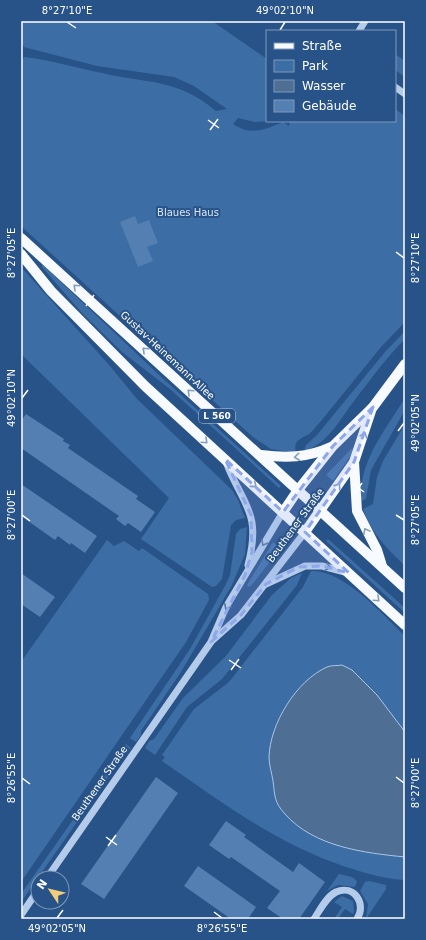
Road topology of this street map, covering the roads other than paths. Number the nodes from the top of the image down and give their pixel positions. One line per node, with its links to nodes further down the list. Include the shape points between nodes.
1 (365, 21): 2 (street)
2 (360, 30)
3 (396, 88): 4 (street)
4 (405, 94)
5 (21, 238): 10 (main road, Gustav-Heinemann-Allee / L 560, one-way to 5)
6 (21, 254): 11 (main road, L 560, one-way to 11, via 51,291 145,386)
7 (405, 364): 8 (main road, Beuthener Straße)
8 (373, 406): 9 (main road, Beuthener Straße); 12 (main road, Beuthener Straße, one-way to 8)
9 (333, 446): 10 (main road, one-way to 10, via 302,457); 13 (main road, Beuthener Straße)
10 (261, 455): 13 (main road, Gustav-Heinemann-Allee / L 560)
11 (225, 459): 15 (main road, L 560, one-way to 15); 19 (street, via 248,505 253,521 252,552)
12 (354, 462): 14 (main road, Beuthener Straße, one-way to 12); 17 (main road, one-way to 12, via 357,510)
13 (298, 490): 14 (main road, Gustav-Heinemann-Allee / L 560); 15 (main road, Beuthener Straße)
14 (321, 510): 16 (main road, Beuthener Straße); 17 (main road, Gustav-Heinemann-Allee / L 560)
15 (283, 512): 16 (main road, L 560); 19 (street, Beuthener Straße, one-way to 19)
16 (305, 532): 18 (main road, L 560); 20 (street, Beuthener Straße)
17 (382, 566): 21 (main road, Gustav-Heinemann-Allee / L 560)
18 (349, 573): 20 (street, one-way to 18, via 305,566 322,566); 22 (main road, L 560, one-way to 22)
19 (246, 575): 23 (street, Beuthener Straße, one-way to 23, via 226,607)
20 (266, 584): 23 (street, Beuthener Straße, via 241,615)
21 (405, 588)
22 (405, 624)
23 (211, 642): 24 (street, Beuthener Straße)
24 (53, 870)
25 (30, 902): 26 (street)
26 (21, 915)
27 (314, 919): 28 (street, via 331,895 345,891 355,895 360,901 362,910)
28 (358, 919)

